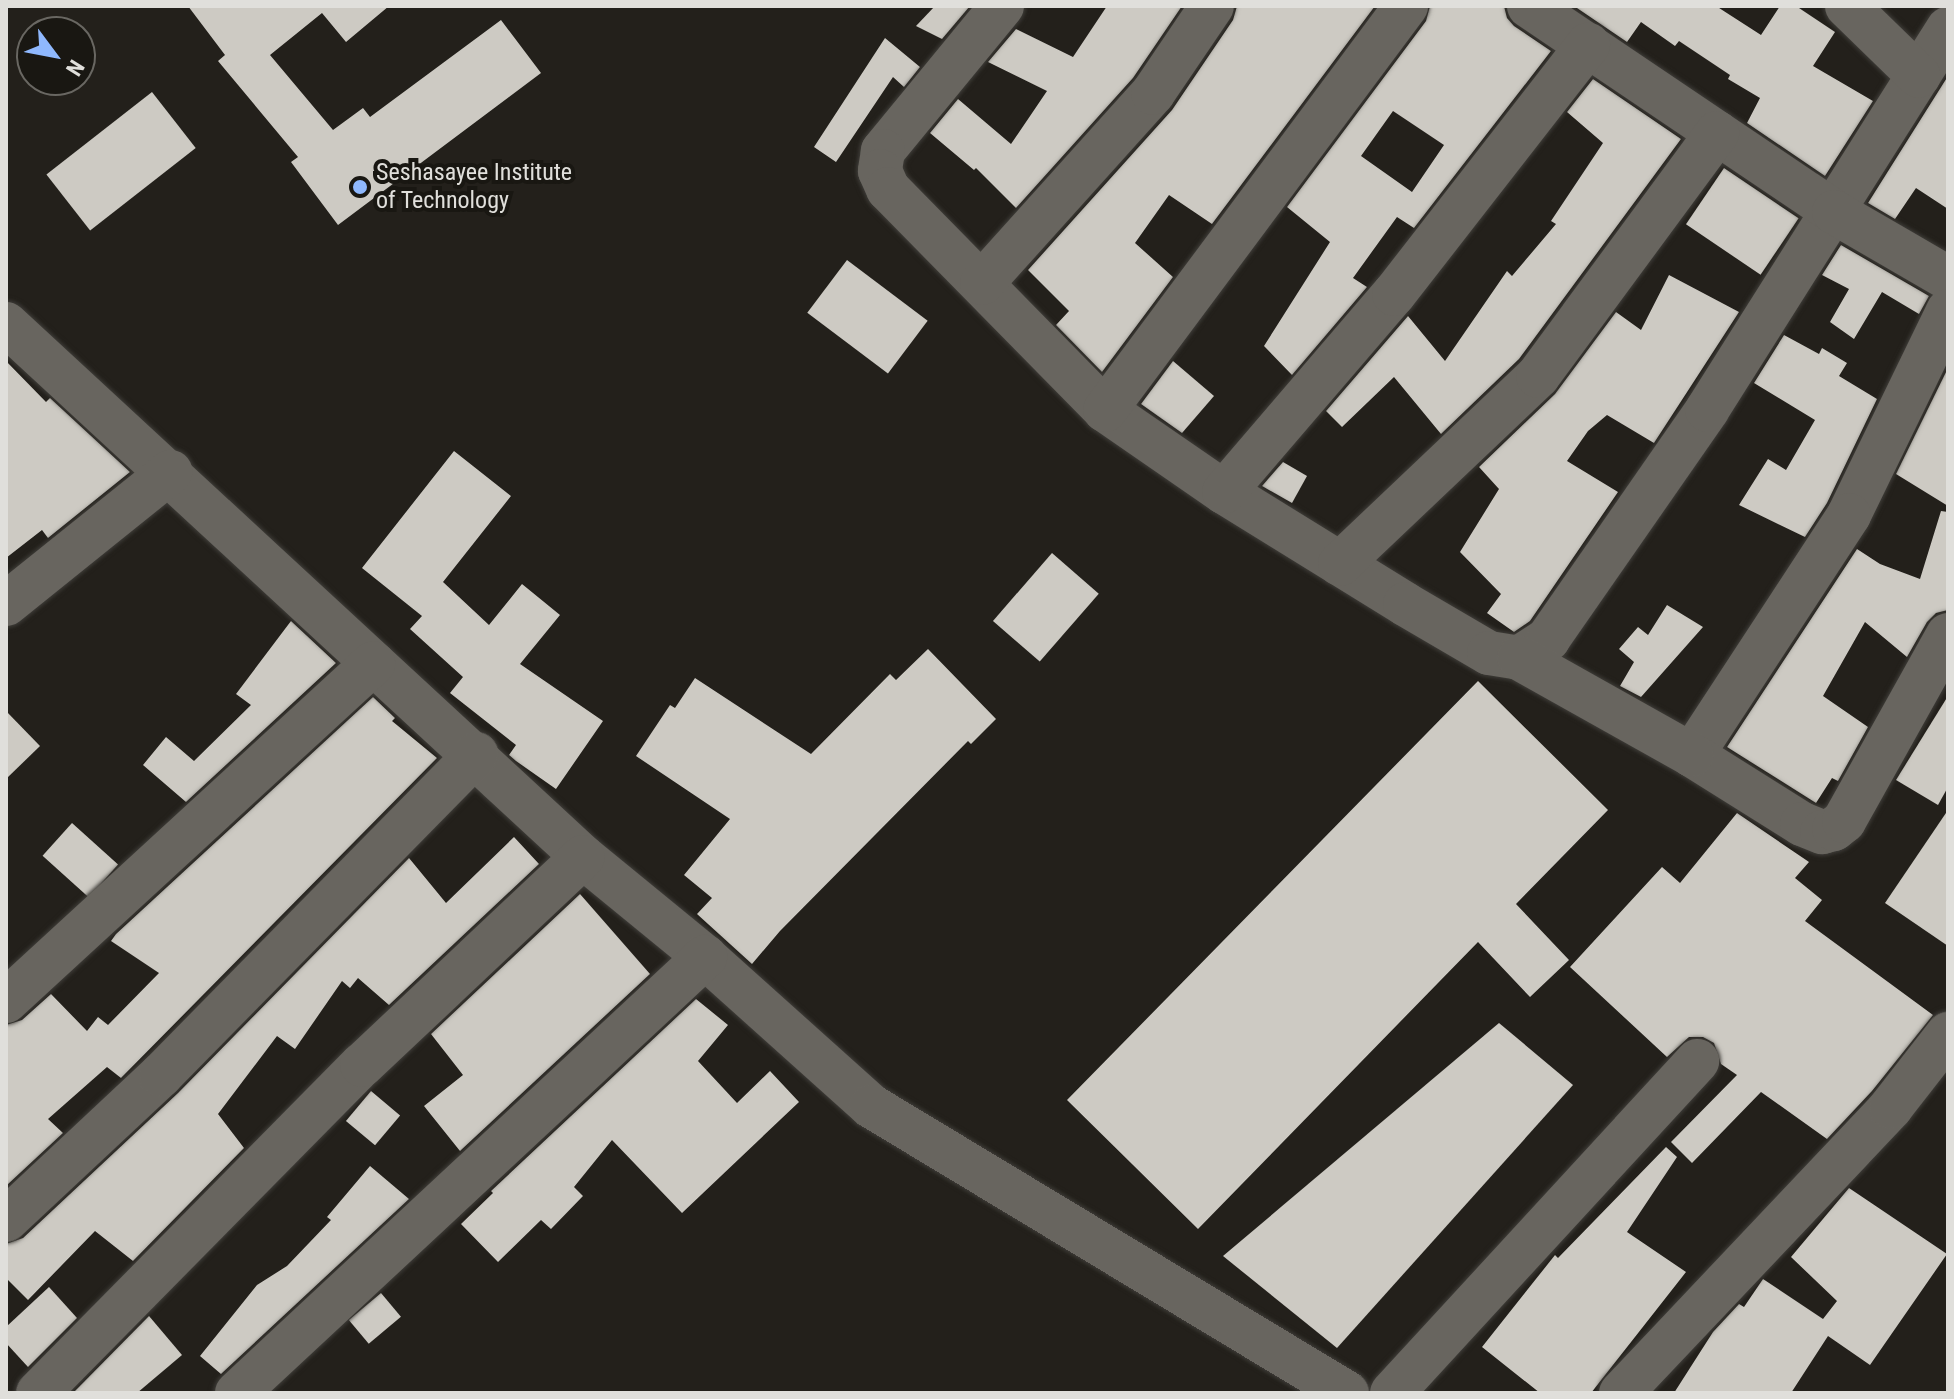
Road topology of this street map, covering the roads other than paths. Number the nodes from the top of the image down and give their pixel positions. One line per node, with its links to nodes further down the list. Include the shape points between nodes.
1 (1002, 6): 12 (street, via 883,151 880,171 888,189)
2 (1212, 6): 12 (street, via 1153,93)
3 (1406, 6): 15 (street)
4 (1529, 6): 7 (street)
5 (1847, 6): 8 (street)
6 (1948, 29): 8 (street)
7 (1588, 45): 9 (street); 17 (street, via 1394,294)
8 (1919, 76): 10 (street)
9 (1717, 133): 10 (street); 18 (street, via 1538,376)
10 (1834, 212): 11 (street); 21 (street, via 1707,410 1548,639)
11 (1948, 278)
12 (982, 283): 15 (street)
13 (1948, 311): 24 (street, via 1849,515)
14 (6, 324): 16 (street)
15 (1105, 410): 17 (street)
16 (170, 472): 19 (street); 22 (street)
17 (1224, 492): 18 (street)
18 (1340, 564): 21 (street, via 1489,653)
19 (6, 604)
20 (1948, 635): 24 (street, via 1844,821 1834,829 1822,832 1802,824)
21 (1519, 658): 24 (street)
22 (373, 663): 23 (street); 27 (street)
23 (476, 754): 25 (street); 30 (street, via 161,1075)
24 (1692, 755)
25 (583, 857): 26 (street); 31 (street, via 362,1065)
26 (705, 957): 32 (street); 33 (street, via 871,1106)
27 (10, 990)
28 (1948, 1034): 35 (street, via 1891,1107)
29 (1697, 1061): 34 (street)
30 (6, 1220)
31 (38, 1393)
32 (237, 1393)
33 (1347, 1393)
34 (1392, 1393)
35 (1621, 1393)

